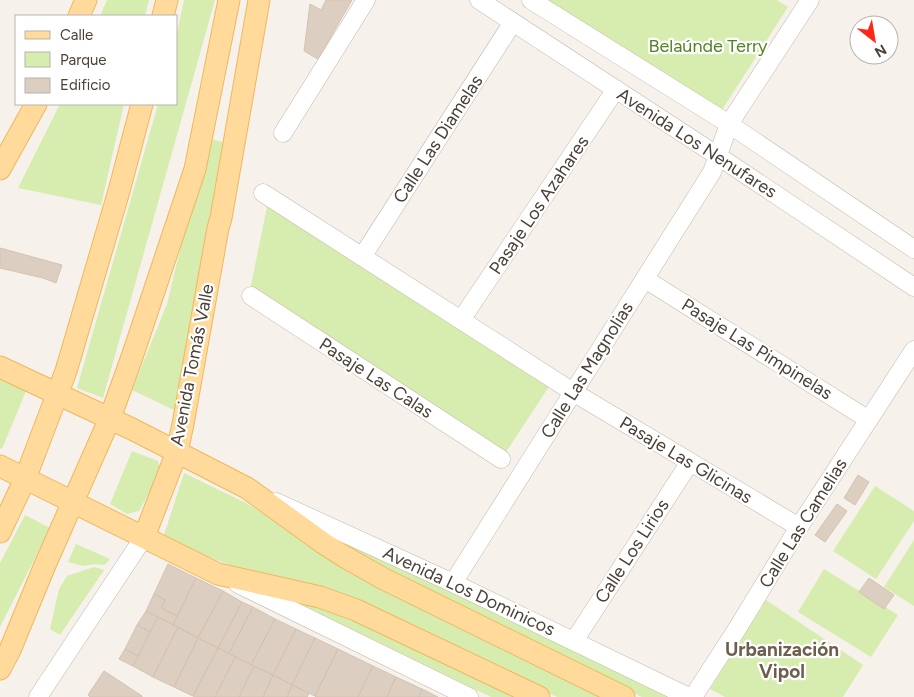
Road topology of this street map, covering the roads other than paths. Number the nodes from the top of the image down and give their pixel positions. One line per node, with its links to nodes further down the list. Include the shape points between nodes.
1 (86, 0): 9 (main road)
2 (167, 0): 10 (main road)
3 (229, 0): 30 (main road, via 195,169)
4 (259, 0): 32 (main road, Avenida Tomás Valle)
5 (366, 0): 16 (street)
6 (479, 0): 11 (street, Avenida Los Nenufares)
7 (531, 0): 15 (street, Avenida Los Nenufares)
8 (808, 1): 15 (street, Calle Las Magnolias)
9 (79, 15)
10 (163, 15)
11 (513, 22): 12 (street, Avenida Los Nenufares); 21 (street, Calle Las Diamelas)
12 (616, 89): 17 (street, Avenida Los Nenufares); 25 (street, Pasaje Los Azahares)
13 (35, 105): 18 (main road)
14 (142, 105): 29 (main road)
15 (729, 124): 17 (street, Calle Las Magnolias); 20 (street, Avenida Los Nenufares)
16 (284, 132)
17 (717, 156): 22 (street, Calle Las Magnolias, via 712,172); 23 (street, Avenida Los Nenufares)
18 (0, 169)
19 (263, 193): 21 (street, Pasaje Las Glicinas)
20 (914, 249)
21 (362, 257): 25 (street, Pasaje Las Glicinas)
22 (645, 279): 28 (street, Calle Las Magnolias); 31 (street, Pasaje Las Pimpinelas)
23 (914, 287)
24 (251, 296): 33 (street, Pasaje Las Calas)
25 (461, 320): 28 (street, Pasaje Las Glicinas)
26 (914, 350): 31 (street, Calle Las Camelias)
27 (0, 367): 29 (main road, Avenida Los Dominicos)
28 (574, 392): 34 (street, Pasaje Las Glicinas); 43 (street, Calle Las Magnolias)
29 (58, 393): 30 (main road, Avenida Los Dominicos); 36 (main road)
30 (110, 418): 32 (main road, Avenida Los Dominicos); 38 (main road)
31 (869, 420): 39 (street, Calle Las Camelias)
32 (176, 452): 37 (main road, Avenida Los Dominicos); 41 (main road, Avenida Tomás Valle)
33 (501, 459)
34 (690, 462): 39 (street, Pasaje Las Glicinas); 44 (street, Calle Los Lirios)
35 (0, 466): 36 (main road)
36 (25, 478): 38 (main road); 40 (main road)
37 (247, 488): 43 (street, Avenida Los Dominicos); 49 (main road, Avenida Los Dominicos, via 323,543 382,578)
38 (73, 502): 41 (main road); 45 (main road)
39 (799, 527): 51 (street, Calle Las Camelias)
40 (0, 532)
41 (144, 537): 42 (main road); 46 (street, Avenida Tomás Valle)
42 (218, 574): 47 (street); 48 (main road, via 320,597 356,610)
43 (453, 583): 44 (street, Avenida Los Dominicos)
44 (574, 641): 50 (street, Avenida Los Dominicos)
45 (0, 669)
46 (38, 697)
47 (469, 697)
48 (539, 697)
49 (624, 697)
50 (689, 697)
51 (693, 697)

